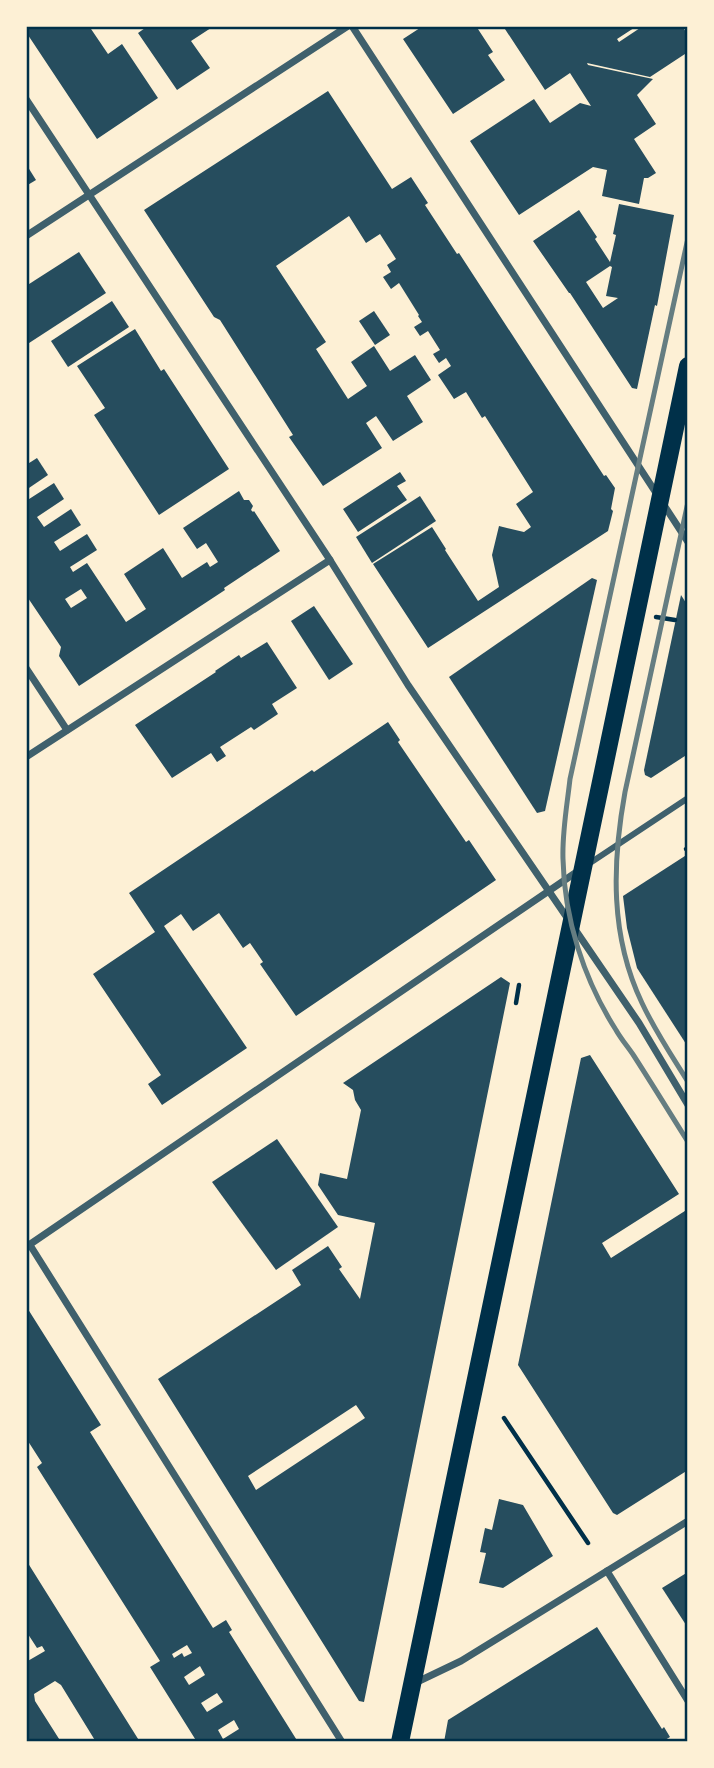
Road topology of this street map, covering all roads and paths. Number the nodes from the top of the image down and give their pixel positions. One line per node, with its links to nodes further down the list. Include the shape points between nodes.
1 (350, 26): 3 (street); 6 (street)
2 (26, 99): 3 (street)
3 (89, 195): 4 (street); 8 (street)
4 (26, 236)
5 (688, 366): 6 (main road)
6 (659, 499): 7 (street); 15 (main road)
7 (688, 542)
8 (330, 560): 12 (street); 16 (street, via 408,685)
9 (653, 616): 10 (path)
10 (675, 620)
11 (26, 668): 12 (street)
12 (67, 730): 13 (street)
13 (26, 757)
14 (688, 798): 15 (street)
15 (582, 868): 16 (street); 17 (main road)
16 (548, 891): 17 (street); 21 (street)
17 (571, 926): 20 (street, via 639,1023); 26 (main road)
18 (519, 985): 19 (path)
19 (516, 1003)
20 (688, 1105)
21 (28, 1246): 28 (street)
22 (504, 1418): 24 (path)
23 (688, 1521): 25 (street)
24 (588, 1543)
25 (607, 1571): 26 (street, via 460,1661); 27 (street)
26 (412, 1685): 29 (main road)
27 (688, 1701)
28 (342, 1742)
29 (400, 1742)

